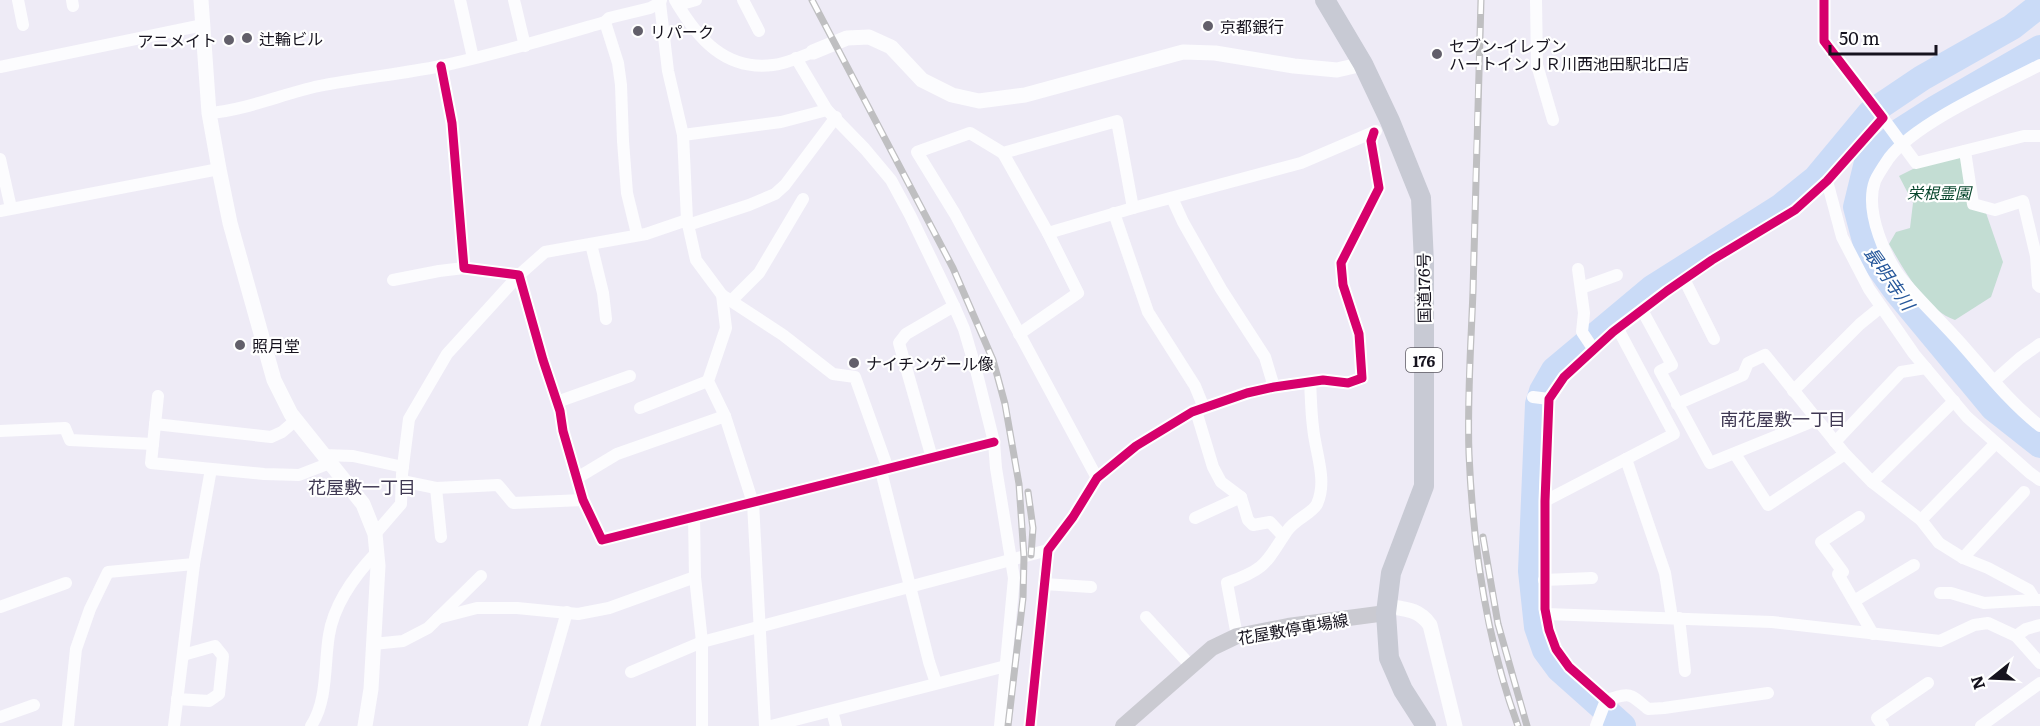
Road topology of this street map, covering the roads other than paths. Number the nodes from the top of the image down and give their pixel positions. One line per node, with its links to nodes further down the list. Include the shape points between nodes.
1 (18, 0): 13 (street)
2 (201, 0): 14 (street)
3 (460, 0): 18 (street)
4 (514, 0): 16 (street)
5 (696, 0): 11 (street)
6 (743, 0): 15 (street)
7 (1325, 0): 20 (highway, 国道176号 / 176)
8 (1536, 0): 27 (street, via 1537,65)
9 (1824, 0): 26 (street, via 1824,41)
10 (661, 1): 12 (street); 30 (street, via 668,71)
11 (677, 3): 19 (street, via 702,39 721,55 747,65 773,65)
12 (605, 22): 16 (street); 45 (street, via 618,63 627,193)
13 (23, 25)
14 (203, 25): 23 (street); 24 (street)
15 (759, 31)
16 (525, 46): 18 (street)
17 (813, 52): 19 (street); 20 (street, via 847,38 869,37 891,47 922,80 952,95 979,101 1025,95 1183,52 1337,70)
18 (473, 58): 22 (street)
19 (796, 58): 25 (street)
20 (1363, 64): 28 (highway, 国道176号 / 176)
21 (2040, 65): 32 (street)
22 (441, 66): 24 (street, via 359,78); 47 (street, via 452,123)
23 (0, 67)
24 (209, 113): 36 (street)
25 (832, 113): 30 (street); 43 (street, via 775,194); 56 (street, via 891,180)
26 (1882, 117): 32 (street); 37 (street)
27 (1553, 120)
28 (1390, 121): 29 (street); 134 (highway, 国道176号 / 176, via 1421,198 1424,486 1391,573)
29 (1374, 132): 38 (street, via 1301,163); 69 (street, via 1371,141 1379,188 1341,263 1343,285 1359,334 1362,378 1348,383)
30 (683, 135): 43 (street)
31 (2040, 136): 33 (street, via 2024,136)
32 (1900, 142): 33 (street, via 1916,163); 68 (street, via 1875,182 1872,201 1884,248 1904,281)
33 (1965, 151): 54 (street, via 1973,204 1995,210 2024,201)
34 (1003, 153): 40 (street, via 1117,121); 44 (street); 61 (street, via 969,133 917,152)
35 (0, 159): 41 (street)
36 (219, 169): 41 (street); 81 (street, via 274,380)
37 (1827, 181): 51 (street, via 1795,210); 57 (street, via 1842,237)
38 (1172, 198): 40 (street); 70 (street, via 1221,289 1265,357)
39 (802, 200): 55 (street, via 759,273)
40 (1134, 208): 42 (street)
41 (6, 209)
42 (1114, 213): 44 (street); 79 (street, via 1148,312 1195,386)
43 (688, 223): 45 (street); 55 (street, via 696,260)
44 (1048, 233): 61 (street, via 1078,293)
45 (637, 234): 46 (street)
46 (591, 244): 49 (street, via 545,252); 59 (street)
47 (464, 268): 49 (street); 52 (street)
48 (1578, 269): 53 (street)
49 (519, 275): 76 (street); 95 (street, via 447,354 409,419)
50 (1617, 275): 53 (street)
51 (1684, 279): 58 (street); 62 (street)
52 (393, 280)
53 (1581, 288): 64 (street, via 1584,336)
54 (2040, 288)
55 (727, 298): 67 (street, via 726,328); 97 (street, via 833,374 855,376)
56 (954, 306): 86 (street, via 964,329); 92 (street, via 906,334 899,343)
57 (1881, 307): 65 (street); 71 (street)
58 (1642, 310): 60 (street); 77 (street, via 1672,365 1660,371)
59 (606, 319)
60 (1618, 329): 64 (street); 94 (street, via 1674,434)
61 (1019, 334): 99 (street)
62 (1714, 339)
63 (2040, 344): 68 (street)
64 (1594, 350): 74 (street, via 1564,377)
65 (1926, 368): 75 (street); 87 (street, via 1901,372)
66 (630, 376): 76 (street)
67 (708, 381): 78 (street); 80 (street)
68 (1994, 381): 84 (street)
69 (1311, 382): 70 (street); 114 (street, via 1320,492 1316,506 1293,522)
70 (1274, 387): 79 (street)
71 (1793, 391): 77 (street, via 1765,355 1748,363 1743,375); 82 (street)
72 (158, 396): 83 (street)
73 (1533, 397): 74 (street)
74 (1549, 399): 107 (street)
75 (1954, 401): 88 (street); 102 (street)
76 (557, 402): 98 (street)
77 (1677, 404): 90 (street, via 1710,463)
78 (640, 408)
79 (1200, 409): 99 (street, via 1136,446); 105 (street, via 1214,467 1221,482)
80 (724, 416): 98 (street, via 617,454); 108 (street)
81 (296, 420): 83 (street, via 271,437); 93 (street)
82 (1816, 420): 87 (street); 90 (street)
83 (155, 424): 89 (street)
84 (2040, 426)
85 (0, 431): 89 (street, via 66,428 70,440)
86 (994, 442): 92 (street); 119 (street)
87 (1835, 442): 91 (street)
88 (1996, 443): 100 (street); 112 (street)
89 (153, 444): 96 (street, via 151,463)
90 (1735, 453): 91 (street, via 1768,505)
91 (1845, 454): 102 (street)
92 (932, 458): 97 (street)
93 (327, 459): 95 (street, via 353,456); 96 (street, via 299,475); 113 (street, via 363,504)
94 (1626, 459): 107 (street); 139 (street, via 1665,573)
95 (403, 467): 101 (street)
96 (212, 469): 120 (street)
97 (884, 470): 108 (street); 128 (street)
98 (577, 478): 106 (street)
99 (1097, 478): 116 (street, via 1074,518)
100 (2040, 480)
101 (402, 481): 103 (street); 113 (street, via 401,504)
102 (1872, 482): 112 (street)
103 (436, 488): 106 (street, via 498,484 513,503); 115 (street)
104 (2024, 492): 118 (street)
105 (1240, 497): 111 (street); 114 (street, via 1253,525 1270,522)
106 (584, 500): 109 (street, via 602,540)
107 (1545, 501): 125 (street)
108 (753, 503): 109 (street); 141 (street)
109 (694, 517): 123 (street)
110 (1859, 517): 132 (street, via 1821,542 1843,572 1838,574)
111 (1194, 518)
112 (1921, 520): 118 (street, via 1940,543)
113 (375, 534): 117 (street)
114 (1283, 536): 143 (street, via 1265,563 1251,574 1227,583)
115 (441, 537)
116 (1048, 550): 119 (street); 127 (street)
117 (377, 552): 146 (street); 164 (street, via 361,569 337,610 329,633 319,714)
118 (1963, 558): 131 (street, via 2029,590)
119 (1011, 561): 128 (street); 150 (street, via 1014,578)
120 (194, 564): 147 (street); 162 (street, via 108,572 76,649)
121 (1914, 565): 132 (street)
122 (481, 576): 138 (street)
123 (695, 577): 135 (street, via 609,608 578,614); 145 (street)
124 (1592, 578): 125 (street)
125 (1544, 580): 136 (street)
126 (66, 583): 133 (street)
127 (1044, 584): 129 (street); 172 (street)
128 (911, 586): 141 (street); 153 (street)
129 (1092, 587)
130 (1940, 593): 131 (street, via 1984,603)
131 (2038, 600)
132 (1854, 601): 142 (street)
133 (0, 607)
134 (1386, 610): 143 (main road, 花屋敷停車場線); 174 (highway, 国道176号 / 176, via 1389,658); 175 (street, via 1412,610 1423,615 1430,625)
135 (567, 612): 138 (street, via 477,608); 166 (street)
136 (1546, 614): 139 (street); 160 (street, via 1557,649)
137 (1146, 617): 149 (street)
138 (438, 618): 146 (street, via 403,641)
139 (1675, 618): 142 (street, via 1772,622); 151 (street)
140 (2040, 625): 144 (street)
141 (761, 626): 145 (street); 168 (street)
142 (1873, 634): 144 (street, via 1940,641 1974,625 1988,623)
143 (1237, 636): 149 (main road, 花屋敷停車場線, via 1212,648)
144 (2016, 636): 148 (street)
145 (702, 642): 152 (street); 167 (street)
146 (373, 644): 165 (street)
147 (183, 655): 157 (street); 157 (street, via 216,646 223,656 219,694 209,702)
148 (2040, 663)
149 (1191, 665): 173 (main road, 花屋敷停車場線)
150 (1006, 666): 153 (street); 171 (street)
151 (1685, 671)
152 (631, 672)
153 (936, 683): 159 (street)
154 (1928, 683): 176 (street, via 1877,718)
155 (2040, 683): 177 (street)
156 (1768, 693): 160 (street, via 1648,709 1627,694)
157 (177, 699): 163 (street)
158 (34, 705): 161 (street)
159 (832, 711): 169 (street); 170 (street)
160 (1603, 713)
161 (0, 717)
162 (68, 726)
163 (174, 726)
164 (311, 726)
165 (365, 726)
166 (534, 726)
167 (702, 726)
168 (765, 726)
169 (771, 726)
170 (836, 726)
171 (999, 726)
172 (1030, 726)
173 (1123, 726)
174 (1426, 726)
175 (1455, 726)
176 (1883, 726)
177 (1981, 726)

